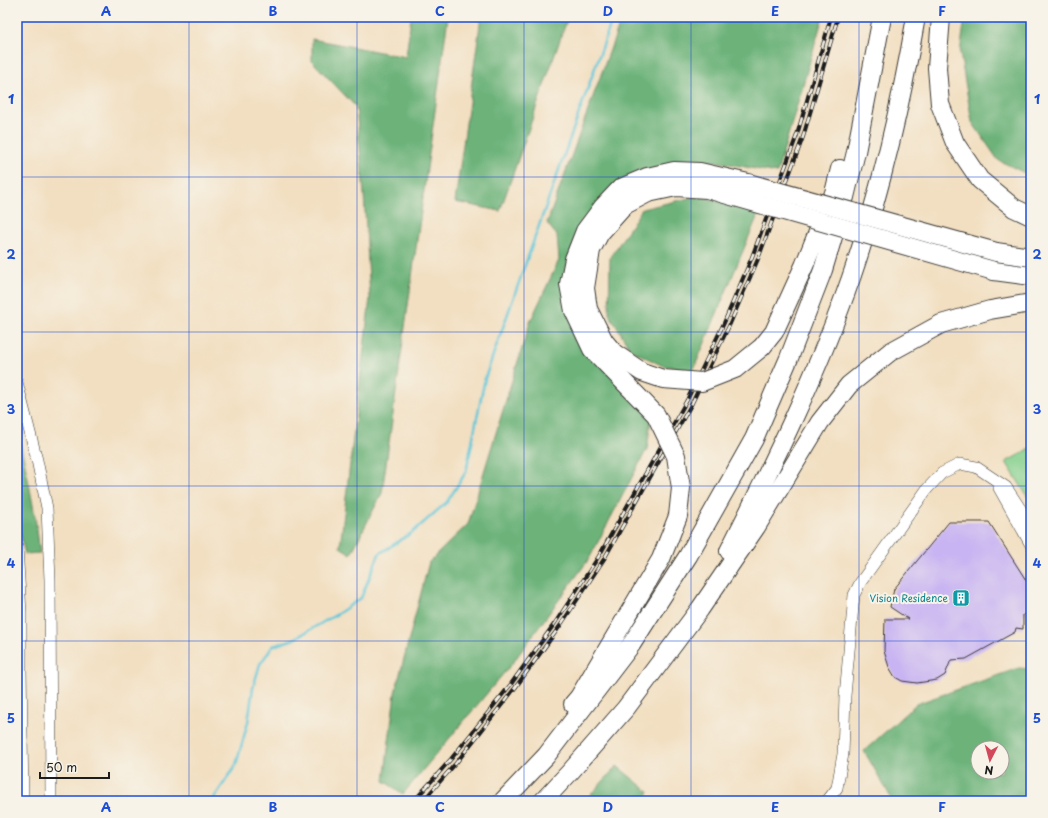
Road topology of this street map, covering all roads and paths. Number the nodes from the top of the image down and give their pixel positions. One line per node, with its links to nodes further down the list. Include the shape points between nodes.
1 (916, 17): 13 (highway, via 887,159 851,278 782,445)
2 (940, 17): 4 (highway, via 937,68 940,104 955,143 980,180 1014,208)
3 (882, 19): 6 (highway, bridge, via 834,193 804,266 774,332 762,347 735,370 702,382 663,379 642,372 614,353 604,341 588,309 585,288 591,250 600,232 625,205 648,192 676,187 707,189 994,271); 17 (highway, via 845,198 823,270 754,439 688,556 630,645 546,756)
4 (1031, 216)
5 (1031, 257): 16 (highway, bridge, via 996,252 756,185 700,172 674,171 646,177 620,188 585,231 574,259 569,284 574,311 592,350 656,415 676,456 681,488 678,516 661,559 579,697)
6 (1031, 276)
7 (1031, 303): 13 (highway, via 990,310 941,324 890,352 849,385 820,422 756,527)
8 (17, 382): 15 (street, via 47,508 50,580)
9 (997, 482): 10 (street, via 1006,487); 11 (street); 19 (street, via 976,467 960,464 942,473 927,489 860,583 854,595 850,634 843,754 837,788)
10 (1031, 525)
11 (1031, 545)
12 (17, 547): 14 (street, via 21,613)
13 (700, 609): 18 (highway, via 626,708)
14 (23, 801)
15 (50, 801)
16 (497, 801)
17 (503, 801)
18 (543, 801)
19 (828, 801)

